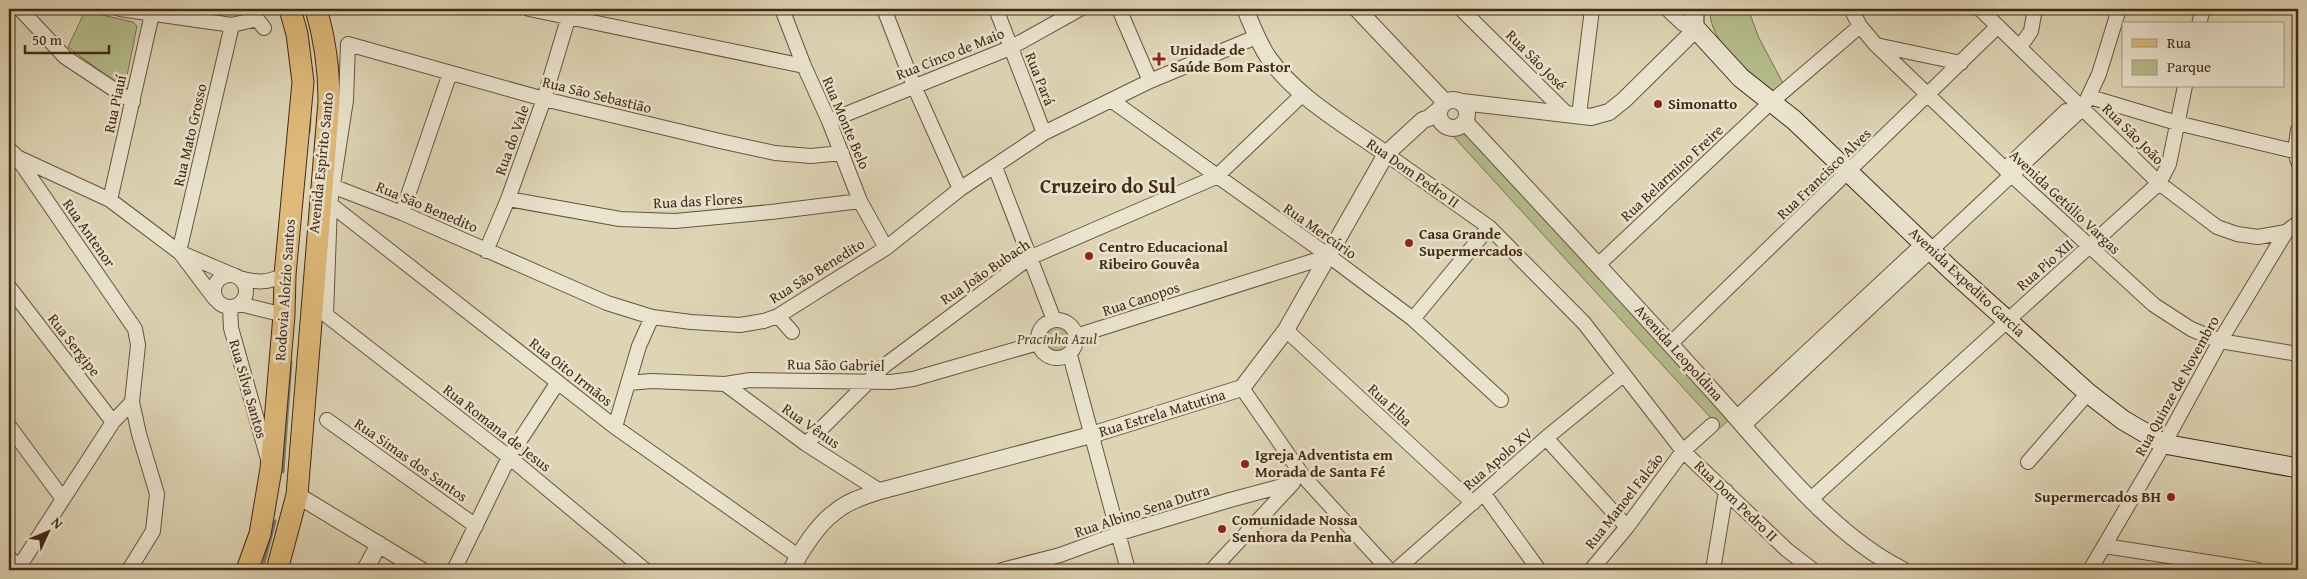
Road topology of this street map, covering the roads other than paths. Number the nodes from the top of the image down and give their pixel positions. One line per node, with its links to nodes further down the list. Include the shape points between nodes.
1 (20, 9): 44 (street, via 65,57)
2 (120, 9): 22 (street)
3 (290, 9): 82 (main road, Rodovia Aloízio Santos, via 297,34 302,82)
4 (316, 9): 130 (main road, Rodovia Aloízio Santos, via 329,68 329,101)
5 (529, 9): 21 (street)
6 (782, 9): 35 (street, Rua Monte Belo)
7 (884, 9): 38 (street)
8 (996, 9): 33 (street, Rua Pará)
9 (1080, 9): 33 (street, Rua Cinco de Maio)
10 (1119, 9): 37 (street)
11 (1245, 9): 29 (street, Rua Dom Pedro II)
12 (1357, 9): 48 (street)
13 (1592, 9): 49 (street)
14 (1667, 9): 24 (street, via 1683,24)
15 (1851, 9): 27 (street, Avenida Getúlio Vargas)
16 (1980, 9): 28 (street, Rua São João)
17 (2036, 9): 32 (street, via 2031,31)
18 (2119, 9): 46 (street, via 2099,74)
19 (2203, 9): 25 (street)
20 (1464, 10): 49 (street, Rua São José)
21 (570, 13): 35 (street); 42 (street, Rua do Vale)
22 (152, 14): 26 (street); 44 (street, Rua Piauí)
23 (261, 19): 26 (street)
24 (1695, 21): 47 (main road, Avenida Expedito Garcia, via 1733,70); 49 (street, via 1624,100 1609,112 1591,117)
25 (2200, 22)
26 (232, 25): 78 (street, Rua Mato Grosso)
27 (1860, 26): 31 (street, Avenida Getúlio Vargas); 47 (street, Rua Belarmino Freire)
28 (1998, 26): 32 (street, Rua São João); 34 (street, Rua Francisco Alves)
29 (1256, 37): 37 (street, Rua São Benedito); 40 (street, Rua Dom Pedro II, via 1269,58)
30 (348, 44): 36 (street, Rua São Sebastião); 64 (street, Avenida Espírito Santo, via 346,100)
31 (1876, 45): 34 (street); 41 (street, Avenida Getúlio Vargas)
32 (2020, 47): 46 (street, Rua São João)
33 (1010, 48): 38 (street, Rua Cinco de Maio); 54 (street, Rua Pará)
34 (1961, 63): 41 (street, Rua Francisco Alves)
35 (804, 66): 50 (street, Rua Monte Belo)
36 (450, 73): 42 (street, Rua São Sebastião); 70 (street)
37 (1150, 81): 43 (street, Rua São Benedito)
38 (914, 86): 50 (street, Rua Cinco de Maio); 65 (street)
39 (2185, 88): 52 (street, Rua Pio XII)
40 (1303, 94): 57 (street, Rua Dom Pedro II); 62 (street, Rua João Bubach)
41 (1929, 94): 60 (street, Rua Francisco Alves); 61 (street, Avenida Getúlio Vargas)
42 (544, 99): 56 (street, Rua São Sebastião, via 775,153 811,156); 67 (street, Rua do Vale)
43 (1111, 100): 54 (street, Rua São Benedito); 62 (street, Rua Mercúrio)
44 (133, 102): 66 (street, Rua Piauí)
45 (1462, 102): 48 (street, via 1456,100); 49 (street); 51 (street, via 1467,108)
46 (2083, 102): 52 (street); 61 (street); 63 (street, Rua São João)
47 (1770, 103): 60 (main road, Avenida Expedito Garcia, via 1794,120); 81 (street, Rua Belarmino Freire)
48 (1439, 113): 51 (street, via 1454,128); 57 (street, Rua Estrela Matutina, via 1424,120)
49 (1573, 114)
50 (829, 121): 56 (street, Rua Monte Belo)
51 (1465, 122): 81 (street, Avenida Leopoldina)
52 (2177, 122): 58 (street); 63 (street, Rua Pio XII, via 2169,164)
53 (2298, 130): 58 (street)
54 (1044, 134): 59 (street, Rua São Benedito)
55 (12, 153): 66 (street); 110 (street, Rua Antenor, via 135,329 138,345)
56 (842, 153): 68 (street, Rua Monte Belo)
57 (1386, 154): 72 (street, Rua Dom Pedro II); 79 (street, Rua Estrela Matutina)
58 (2297, 155)
59 (995, 167): 65 (street, Rua São Benedito); 80 (street)
60 (1849, 172): 74 (main road, Avenida Expedito Garcia); 99 (street, Rua Francisco Alves)
61 (2009, 172): 74 (street); 75 (street, Avenida Getúlio Vargas)
62 (1216, 177): 79 (street, Rua Mercúrio); 80 (street, Rua João Bubach)
63 (2159, 183): 73 (street, Rua São João, via 2217,227 2258,237); 75 (street, Rua Pio XII)
64 (332, 186): 69 (street, Avenida Espírito Santo); 70 (street, Rua São Benedito)
65 (960, 189): 76 (street, Rua São Benedito)
66 (110, 200): 78 (street)
67 (508, 200): 68 (street, Rua das Flores, via 620,219 676,221); 77 (street, Rua do Vale)
68 (860, 201): 76 (street, Rua Monte Belo)
69 (330, 204): 88 (street, Avenida Espírito Santo); 103 (street, Rua Oito Irmãos)
70 (402, 213): 77 (street, Rua São Benedito)
71 (2298, 223): 73 (street, Rua Quinze de Novembro)
72 (1489, 227): 91 (street); 102 (street, Rua Dom Pedro II, via 1584,323)
73 (2286, 232): 97 (street, Rua Quinze de Novembro)
74 (1928, 247): 93 (main road, Avenida Expedito Garcia); 112 (street)
75 (2089, 247): 93 (street, Rua Pio XII); 97 (street, Avenida Getúlio Vargas, via 2154,305 2191,329)
76 (886, 248): 89 (street, Rua São Benedito)
77 (486, 251): 90 (street, Rua São Benedito, via 607,303)
78 (180, 252): 83 (street); 85 (street)
79 (1329, 256): 91 (street, Rua Mercúrio); 94 (street, Rua Estrela Matutina); 96 (street, Rua Canopos)
80 (1029, 258): 92 (street); 104 (street, Rua João Bubach, via 900,352)
81 (1598, 265): 99 (street, Avenida Leopoldina)
82 (285, 274): 83 (street, via 269,282 258,283); 87 (main road, Rodovia Aloízio Santos)
83 (237, 277): 85 (street, via 225,276 217,281 213,291); 86 (street, via 246,291)
84 (9, 287): 113 (street, Rua Sergipe)
85 (216, 300): 86 (street, via 224,307)
86 (235, 306): 87 (street); 125 (street, Rua Silva Santos, via 231,328)
87 (284, 315): 125 (main road, Rodovia Aloízio Santos)
88 (326, 315): 122 (street, Rua Romana de Jesus)
89 (778, 316): 90 (street, Rua São Benedito, via 740,325); 95 (street)
90 (652, 317): 105 (street, via 639,346)
91 (1413, 319): 109 (street, Rua Mercúrio)
92 (1054, 320): 96 (street, via 1069,324); 98 (street, via 1041,328)
93 (2007, 320): 108 (main road, Avenida Expedito Garcia); 132 (street, Rua Pio XII)
94 (1286, 330): 107 (street, Rua Estrela Matutina); 133 (street, Rua Elba)
95 (792, 332)
96 (1076, 336): 101 (street, via 1076,346)
97 (2220, 341): 100 (street, Avenida Getúlio Vargas); 120 (street, Rua Quinze de Novembro)
98 (1038, 343): 101 (street, via 1042,352 1051,358 1061,359); 104 (street, Rua São Gabriel, via 913,379)
99 (1670, 344): 112 (street, Avenida Leopoldina)
100 (2298, 354)
101 (1070, 355): 117 (street)
102 (1623, 375): 118 (street, Rua Apolo XV); 121 (street, Rua Dom Pedro II)
103 (558, 382): 116 (street, Rua Oito Irmãos); 122 (street)
104 (866, 382): 106 (street, Rua São Gabriel, via 750,380); 119 (street, Rua João Bubach)
105 (629, 383): 106 (street, Rua São Gabriel); 116 (street)
106 (726, 384): 119 (street, Rua Vênus)
107 (1242, 388): 117 (street, Rua Estrela Matutina); 126 (street)
108 (2088, 394): 120 (main road, Avenida Expedito Garcia); 123 (street)
109 (1501, 400)
110 (132, 402): 113 (street); 145 (street, via 138,434 157,494 153,531)
111 (327, 420): 135 (street, Rua Simas dos Santos)
112 (1740, 421): 132 (street, Avenida Leopoldina)
113 (113, 422): 131 (street)
114 (1712, 424): 121 (street, Rua Dom Pedro II)
115 (9, 426): 131 (street)
116 (615, 426): 141 (street, Rua Oito Irmãos)
117 (1091, 435): 127 (street, Rua Estrela Matutina); 137 (street)
118 (1546, 438): 129 (street, Rua Apolo XV); 136 (street)
119 (806, 444): 127 (street, Rua Vênus)
120 (2164, 444): 124 (main road, Avenida Expedito Garcia); 139 (street, Rua Quinze de Novembro)
121 (1683, 451): 128 (street, Rua Dom Pedro II); 136 (street, Rua Manoel Falcão)
122 (509, 457): 135 (street); 150 (street, Rua Romana de Jesus)
123 (2028, 462)
124 (2298, 468)
125 (271, 469): 130 (main road); 134 (main road, Rodovia Aloízio Santos)
126 (1298, 479): 137 (street, Rua Albino Sena Dutra); 153 (street); 154 (street)
127 (880, 490): 141 (street, Rua Estrela Matutina, via 834,512)
128 (1726, 491): 158 (street); 159 (street, Rua Dom Pedro II)
129 (1484, 494): 133 (street, Rua Apolo XV); 156 (street)
130 (297, 495): 134 (main road); 138 (street); 146 (main road, Rodovia Aloízio Santos)
131 (63, 499): 144 (street)
132 (1811, 499): 160 (street, Avenida Leopoldina, via 1857,542)
133 (1473, 503): 155 (street, Rua Apolo XV)
134 (264, 513): 142 (main road, Rodovia Aloízio Santos)
135 (476, 526): 149 (street)
136 (1627, 527): 157 (street, Rua Manoel Falcão)
137 (1120, 534): 151 (street, Rua Albino Sena Dutra, via 1060,555); 152 (street)
138 (379, 544): 147 (street); 148 (street)
139 (2105, 546): 143 (street); 161 (street, Rua Quinze de Novembro)
140 (9, 557): 144 (street)
141 (794, 563)
142 (248, 567)
143 (2215, 567): 162 (street)
144 (17, 569)
145 (129, 570)
146 (277, 570)
147 (365, 570)
148 (421, 570)
149 (454, 570)
150 (645, 570)
151 (1002, 570)
152 (1128, 570)
153 (1212, 570)
154 (1389, 570)
155 (1396, 570)
156 (1539, 570)
157 (1591, 570)
158 (1713, 570)
159 (1813, 570)
160 (1903, 570)
161 (2090, 570)
162 (2258, 570)

